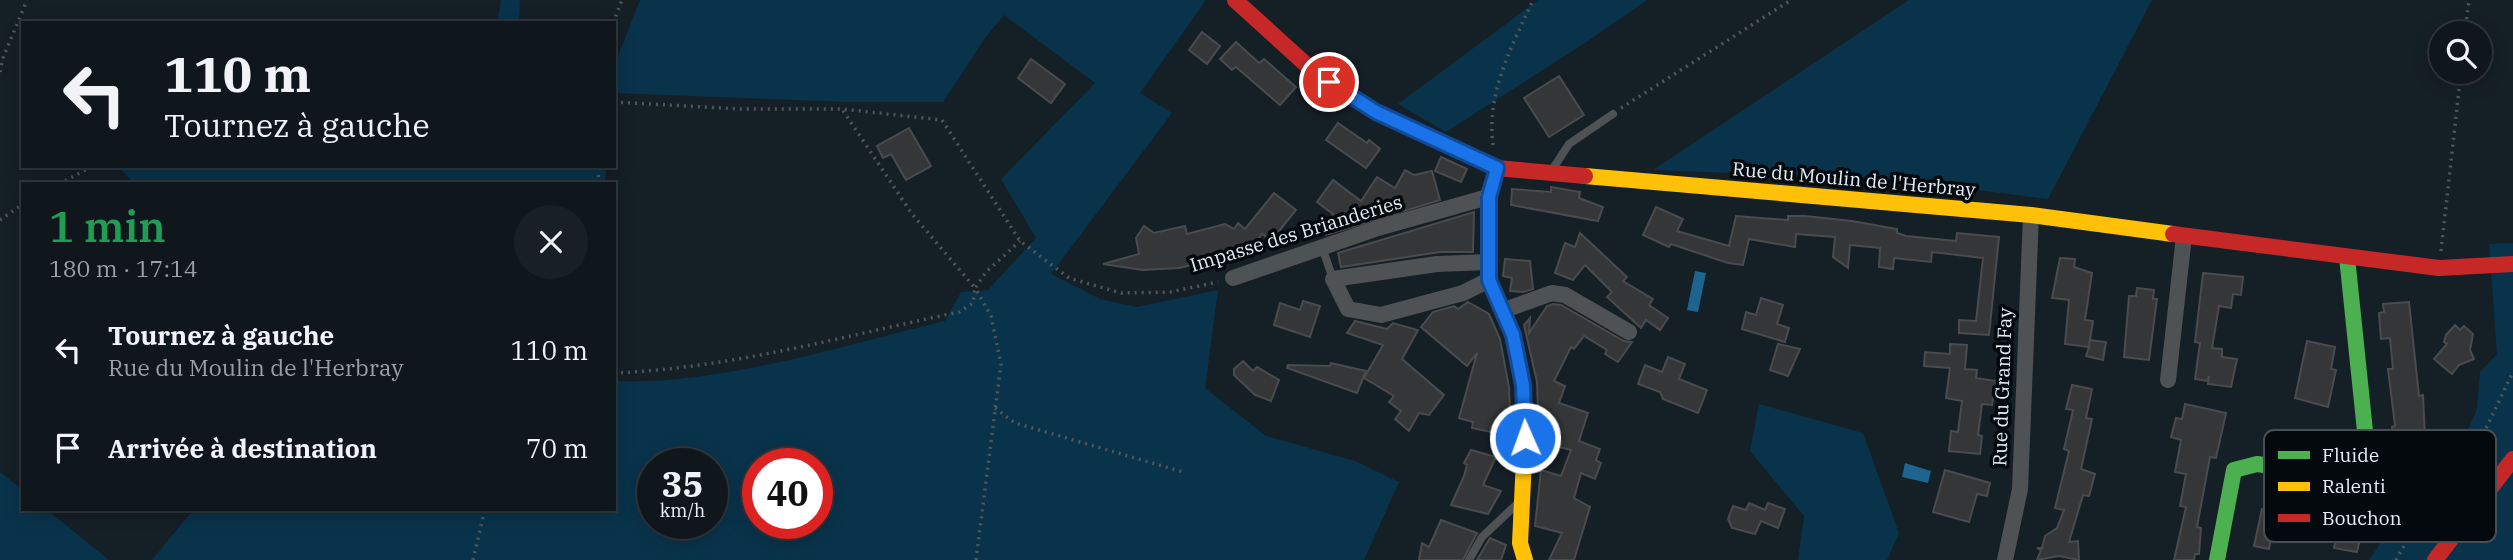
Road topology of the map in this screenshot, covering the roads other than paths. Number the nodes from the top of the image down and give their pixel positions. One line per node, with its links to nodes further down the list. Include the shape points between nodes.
1 (1238, 2): 3 (street, Rue du Moulin de l'Herbray, via 1312,70 1346,94)
2 (1613, 114): 4 (lane, via 1569,144)
3 (1497, 168): 4 (street, Rue du Moulin de l'Herbray); 5 (street)
4 (1548, 175): 6 (street, Rue du Moulin de l'Herbray)
5 (1489, 197): 8 (street, Impasse des Brianderies); 10 (street)
6 (2031, 215): 7 (street, Rue du Moulin de l'Herbray); 26 (street, Rue du Grand Fay, via 2020,489)
7 (2184, 236): 9 (street, Rue du Moulin de l'Herbray); 17 (street)
8 (1322, 247): 12 (street, Impasse des Brianderies); 13 (lane)
9 (2347, 257): 11 (street, Rue du Moulin de l'Herbray, via 2439,268); 18 (street)
10 (1489, 262): 13 (street, via 1437,264); 14 (street)
11 (2513, 264)
12 (1233, 278)
13 (1333, 279): 14 (street, via 1348,309 1381,315 1463,293)
14 (1489, 280): 15 (street)
15 (1502, 311): 16 (street, via 1552,293 1565,295); 22 (street, via 1513,335 1523,385)
16 (1629, 332)
17 (2168, 380)
18 (2365, 430)
19 (2513, 459): 21 (street)
20 (2264, 465): 27 (street, via 2234,470)
21 (2496, 481)
22 (1520, 501): 24 (lane, via 1482,537); 25 (street, via 1520,543)
23 (2449, 542): 28 (street)
24 (1469, 560)
25 (1525, 560)
26 (2005, 560)
27 (2217, 560)
28 (2435, 560)

